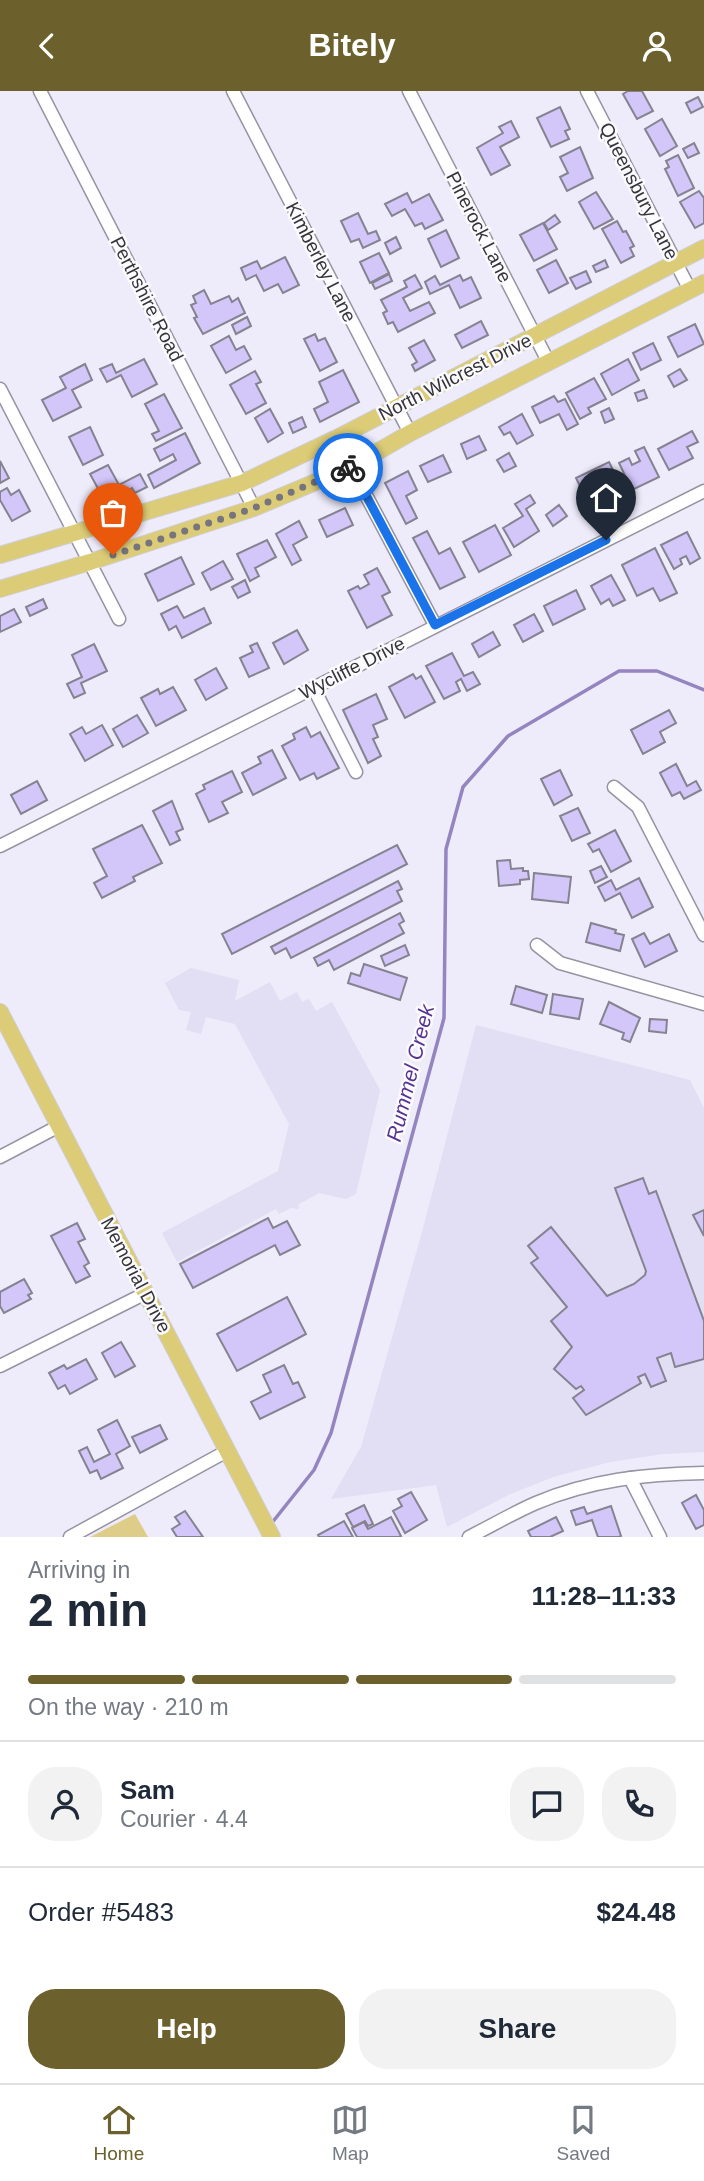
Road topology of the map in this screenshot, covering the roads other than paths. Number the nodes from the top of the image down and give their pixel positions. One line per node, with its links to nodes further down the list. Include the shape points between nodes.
1 (40, 91): 14 (street, Perthshire Road)
2 (233, 91): 11 (street, Kimberley Lane)
3 (409, 91): 8 (street, Pinerock Lane)
4 (587, 91): 6 (street, Queensbury Lane)
5 (704, 248): 6 (main road, North Wilcrest Drive)
6 (676, 263): 7 (street, Queensbury Lane); 8 (main road, North Wilcrest Drive)
7 (697, 287): 9 (main road, North Wilcrest Drive)
8 (535, 336): 9 (street, Pinerock Lane); 11 (main road, North Wilcrest Drive)
9 (549, 363): 12 (main road, North Wilcrest Drive)
10 (0, 389): 17 (street)
11 (396, 407): 12 (street, Kimberley Lane); 14 (main road, North Wilcrest Drive)
12 (410, 433): 13 (main road, North Wilcrest Drive)
13 (351, 467): 16 (main road, North Wilcrest Drive); 22 (street)
14 (242, 483): 16 (street, Perthshire Road); 17 (main road, North Wilcrest Drive)
15 (704, 491): 22 (street, Wycliffe Drive)
16 (254, 508): 19 (main road, North Wilcrest Drive)
17 (75, 535): 18 (main road, North Wilcrest Drive); 19 (street)
18 (0, 555)
19 (90, 562): 20 (main road, North Wilcrest Drive); 21 (street)
20 (0, 589)
21 (119, 619)
22 (435, 625): 23 (street, Wycliffe Drive)
23 (313, 689): 24 (street); 26 (street, Wycliffe Drive)
24 (356, 772)
25 (614, 787): 27 (street, via 638,807)
26 (0, 846)
27 (704, 935)
28 (537, 945): 29 (street, via 560,963)
29 (704, 1004)
30 (0, 1012): 31 (main road, Memorial Drive)
31 (59, 1126): 32 (street); 33 (main road, Memorial Drive)
32 (0, 1157)
33 (146, 1293): 34 (street); 35 (main road, Memorial Drive)
34 (0, 1366)
35 (228, 1451): 38 (street); 39 (main road, Memorial Drive)
36 (704, 1473): 37 (street)
37 (630, 1478): 40 (street, via 599,1482 535,1503); 41 (street)
38 (70, 1537)
39 (272, 1537)
40 (471, 1537)
41 (660, 1537)

